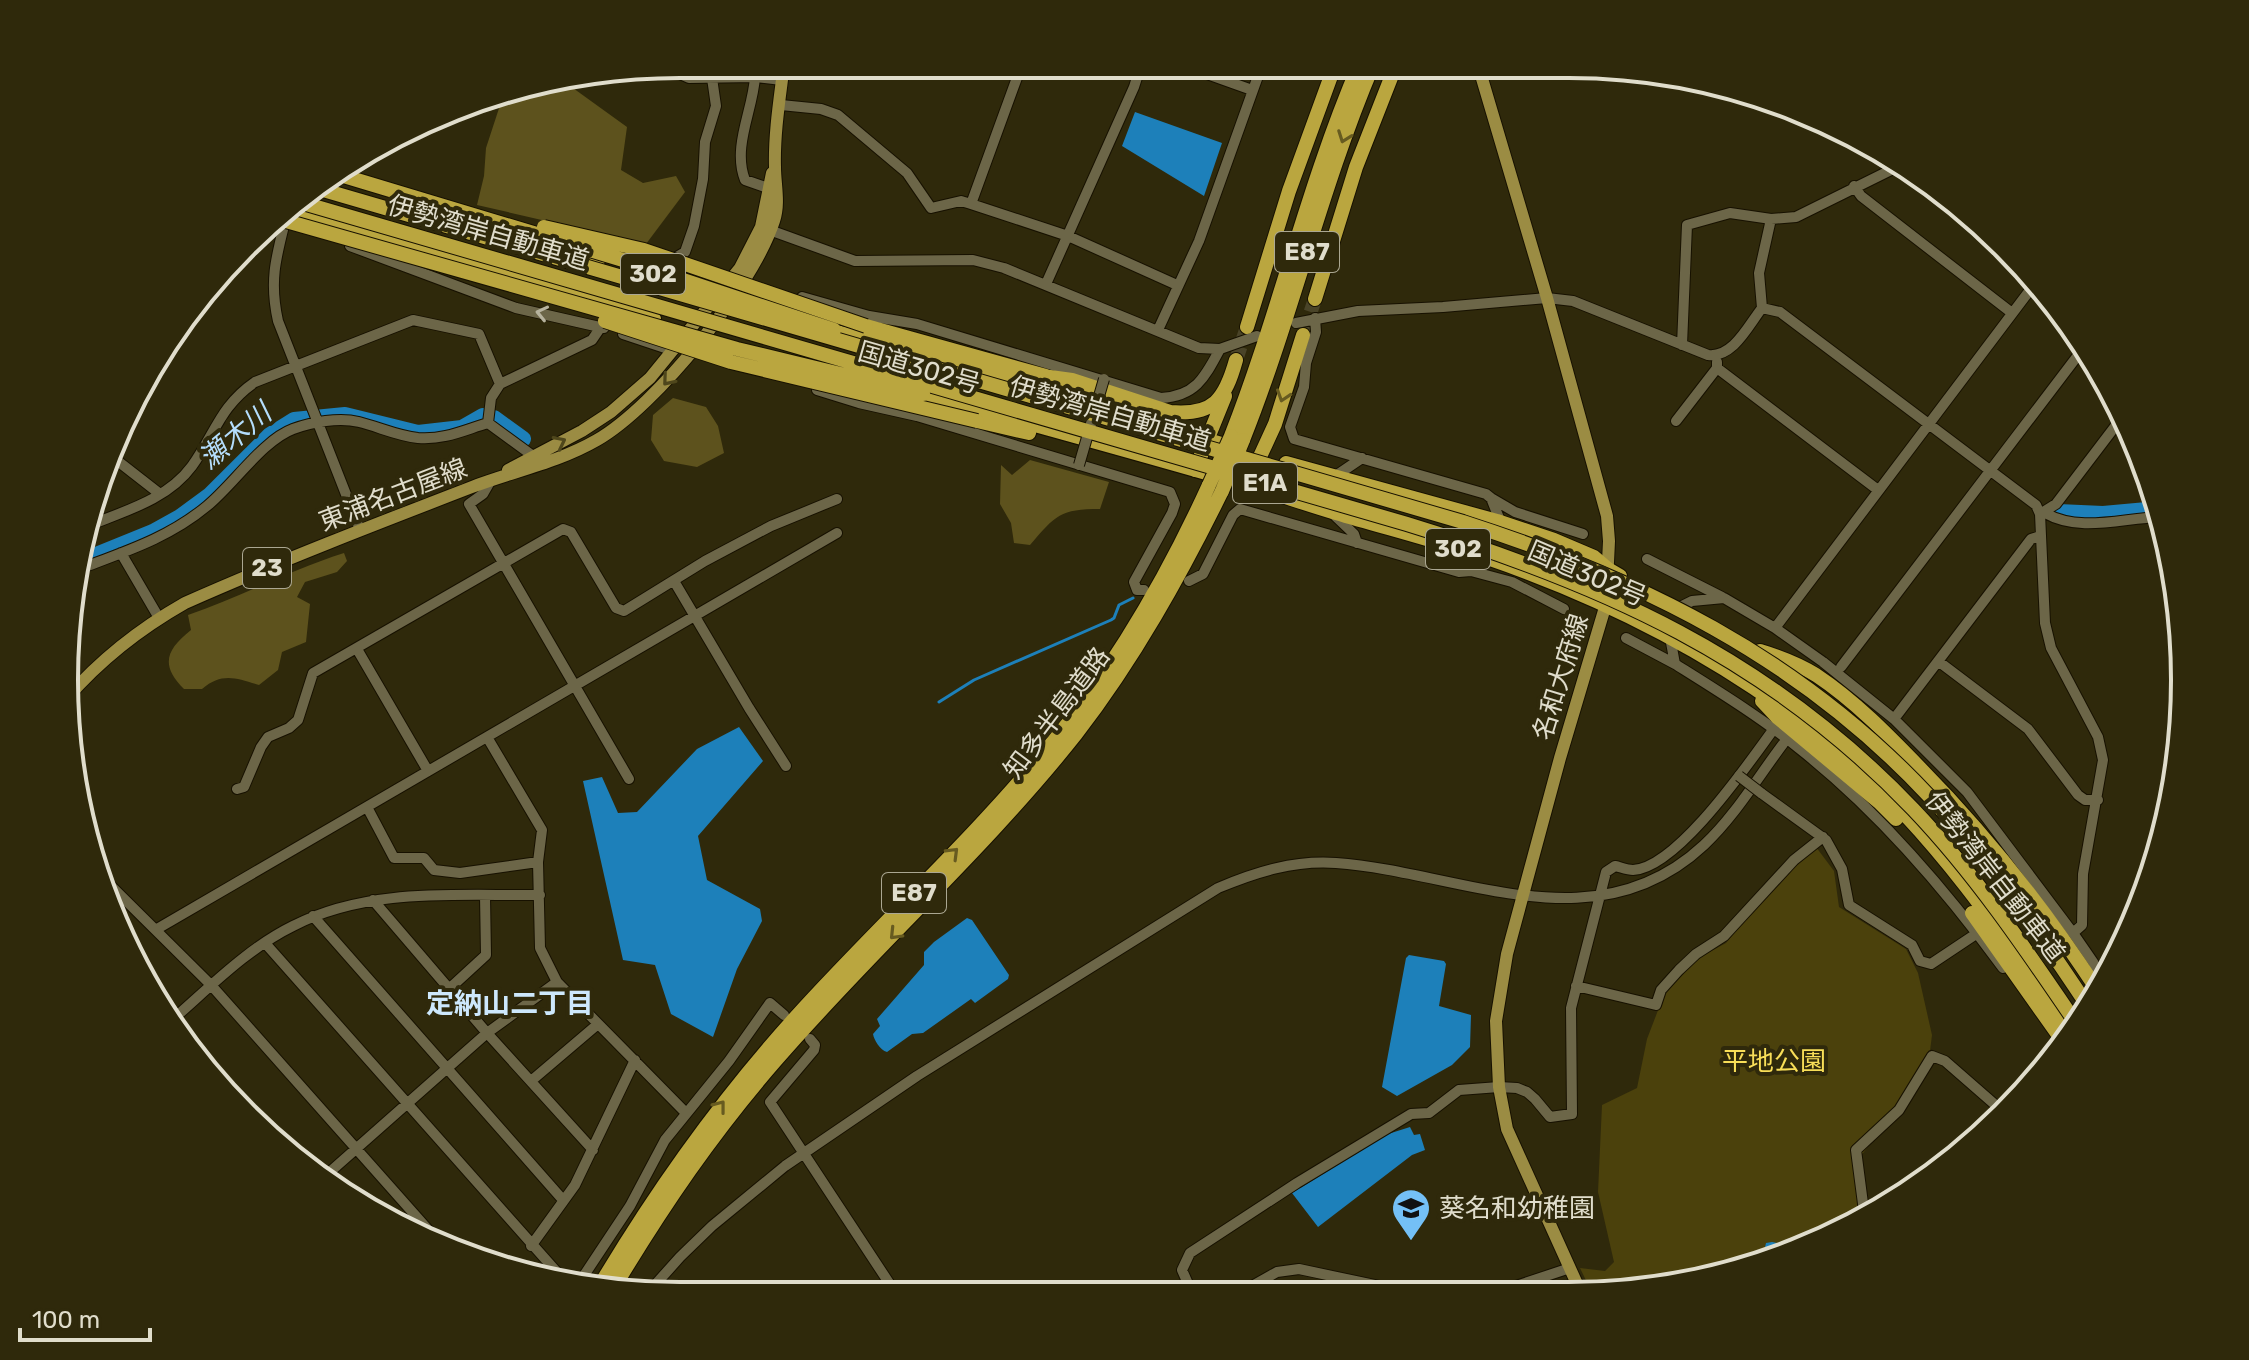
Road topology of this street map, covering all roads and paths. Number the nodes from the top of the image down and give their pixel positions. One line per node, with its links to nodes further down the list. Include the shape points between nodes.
1 (712, 78): 34 (street, via 716,106 705,142 694,226 685,252)
2 (755, 78): 21 (street, via 742,136 743,173 745,180)
3 (764, 78): 13 (street)
4 (1017, 78): 23 (street)
5 (1137, 78): 32 (street)
6 (1218, 78): 14 (street)
7 (1257, 78): 14 (street)
8 (1330, 78): 50 (highway, via 1289,191)
9 (1354, 78): 73 (highway, 知多半島道路 / E87, via 1316,174)
10 (1368, 78): 73 (highway, 知多半島道路 / E87, one-way to 73, via 1343,136 1274,357)
11 (1391, 78): 41 (highway, via 1356,167)
12 (1482, 78): 40 (main road, 名和大府線)
13 (782, 80): 15 (main road, 東浦名古屋線 / 23)
14 (1252, 90): 37 (street, via 1199,241)
15 (781, 105): 16 (main road, 東浦名古屋線 / 23); 23 (street, via 838,115 907,173 931,208)
16 (775, 167): 21 (main road, 東浦名古屋線 / 23); 30 (main road, 東浦名古屋線 / 23, via 775,220)
17 (1889, 170): 20 (street)
18 (348, 178): 25 (highway, bridge)
19 (336, 186): 34 (highway, 国道302号 / 302)
20 (1854, 186): 27 (street, via 1796,217); 44 (street)
21 (768, 188): 30 (main road, 東浦名古屋線 / 23)
22 (329, 192): 63 (highway, 伊勢湾岸自動車道 / E1A, bridge)
23 (971, 204): 32 (street)
24 (310, 205): 71 (highway, 伊勢湾岸自動車道 / E1A, bridge)
25 (445, 208): 60 (highway, bridge, via 644,250 866,326); 63 (highway, bridge, via 676,276)
26 (302, 212): 42 (highway, 国道302号 / 302)
27 (1771, 219): 43 (street, via 1759,273); 52 (street, via 1730,213 1687,225)
28 (289, 222): 33 (highway, bridge)
29 (288, 223): 46 (street, one-way to 29, via 516,308)
30 (765, 229): 35 (main road, 東浦名古屋線 / 23); 36 (street, via 855,261 973,260); 39 (main road, 東浦名古屋線 / 23)
31 (278, 231): 58 (street, via 273,299)
32 (1068, 236): 36 (street); 37 (street)
33 (454, 267): 71 (highway, bridge, via 774,359); 75 (highway, bridge, via 681,348)
34 (650, 273): 39 (highway, 国道302号 / 302); 42 (street)
35 (742, 281): 39 (main road, 東浦名古屋線 / 23); 61 (street, via 917,324)
36 (1046, 284): 49 (street)
37 (1177, 285): 49 (street)
38 (2029, 291): 44 (street)
39 (723, 297): 47 (main road, 東浦名古屋線 / 23); 51 (main road, 東浦名古屋線 / 23); 66 (highway, 国道302号 / 302)
40 (1547, 298): 45 (street); 52 (street, via 1573,301); 106 (main road, 名和大府線, via 1607,516)
41 (1315, 299)
42 (614, 306): 46 (street); 47 (highway, 国道302号 / 302)
43 (1762, 308): 55 (street); 70 (street, via 1780,312)
44 (2012, 313): 70 (street)
45 (1315, 318): 48 (street); 77 (street, via 1291,436)
46 (602, 327): 54 (street); 62 (street, via 592,340)
47 (688, 329): 51 (highway, 国道302号 / 302); 54 (main road, 東浦名古屋線 / 23)
48 (1300, 329): 76 (highway, one-way to 76, via 1275,424)
49 (1158, 330): 53 (street, via 1199,348)
50 (1252, 332): 53 (street)
51 (705, 334): 75 (highway, 国道302号 / 302); 78 (main road, 東浦名古屋線 / 23, one-way to 78, via 666,383 624,422 564,457)
52 (1682, 345): 55 (street)
53 (1220, 349): 61 (street, via 1196,387 1175,397 1150,396)
54 (671, 350): 78 (main road, 東浦名古屋線 / 23, one-way to 54, via 611,412 650,378)
55 (1718, 356): 59 (street)
56 (2077, 357): 82 (street)
57 (1236, 360): 64 (highway)
58 (295, 365): 62 (street, via 413,320 479,334); 69 (street); 88 (street, via 239,393 191,468)
59 (1717, 368): 68 (street); 87 (street)
60 (1046, 376): 64 (highway, via 1187,414 1206,410); 66 (highway)
61 (1104, 379): 80 (street, bridge)
62 (500, 384): 67 (street)
63 (990, 384): 158 (highway, 伊勢湾岸自動車道 / E1A, bridge, via 1511,538 1623,582 1722,631 1850,722 1927,794 1989,867)
64 (1229, 385): 74 (highway)
65 (817, 390): 80 (street)
66 (1083, 401): 74 (highway, 国道302号 / 302)
67 (488, 419): 69 (street, via 462,434 422,438 356,421); 78 (street)
68 (1676, 421)
69 (318, 422): 96 (street); 101 (street, via 285,433 208,506 170,533)
70 (1929, 423): 82 (street); 87 (street)
71 (1069, 426): 161 (highway, 伊勢湾岸自動車道 / E1A, bridge, via 1509,556 1614,599 1712,649 1828,730 1913,809 1975,880)
72 (2116, 429): 92 (street, via 2056,504)
73 (1237, 438): 86 (highway, 知多半島道路 / E87, bridge)
74 (1207, 440): 76 (highway, 国道302号 / 302); 81 (highway)
75 (1143, 456): 81 (highway, 国道302号 / 302)
76 (1260, 456): 83 (highway, 国道302号 / 302); 85 (highway)
77 (1362, 458): 83 (street); 89 (street)
78 (538, 460): 84 (main road, 東浦名古屋線 / 23)
79 (119, 462): 88 (street)
80 (1079, 465): 110 (street, via 1170,492 1172,513 1134,582 1137,590)
81 (1195, 470): 85 (highway, 国道302号 / 302)
82 (1991, 471): 92 (street, via 2033,500); 124 (street)
83 (1334, 477): 95 (highway, 国道302号 / 302)
84 (491, 480): 96 (main road, 東浦名古屋線 / 23); 104 (street, via 469,504)
85 (1247, 485): 91 (highway, 国道302号 / 302)
86 (1215, 488): 187 (highway, 知多半島道路 / E87, one-way to 86, via 665,1180 729,1095 795,1017 1016,786 1081,705); 188 (highway, 知多半島道路 / E87, one-way to 188, via 1160,608 1078,731 1000,824 742,1101 675,1188)
87 (1878, 490): 117 (street)
88 (160, 494): 94 (street)
89 (1491, 498): 95 (street); 98 (street, via 1515,512)
90 (837, 499): 108 (street, via 771,526)
91 (1332, 512): 100 (street); 102 (highway, 国道302号 / 302)
92 (2042, 513): 93 (street, via 2082,523); 99 (street)
93 (2148, 518)
94 (100, 521)
95 (1501, 523): 106 (highway, 国道302号 / 302, via 1594,557)
96 (360, 530): 116 (main road, 東浦名古屋線 / 23)
97 (837, 533): 115 (street)
98 (1583, 534)
99 (2040, 536): 122 (street, via 2031,539); 137 (street, via 2045,623 2051,648 2098,737 2103,760)
100 (1357, 543): 107 (street); 109 (street, via 1240,509 1203,574)
101 (121, 553): 105 (street); 116 (street)
102 (1488, 558): 107 (street); 112 (highway, 国道302号 / 302)
103 (1647, 559): 111 (street)
104 (505, 563): 108 (street, via 563,529 571,532 616,608 624,611); 120 (street); 126 (street)
105 (90, 565)
106 (1608, 569): 112 (main road, 名和大府線); 113 (highway, 国道302号 / 302)
107 (1471, 571): 114 (street, via 1512,582)
108 (674, 581): 115 (street)
109 (1189, 581)
110 (1144, 590)
111 (1724, 598): 113 (street); 117 (street)
112 (1606, 604): 118 (highway, 国道302号 / 302); 145 (main road, 名和大府線)
113 (1682, 606): 121 (highway, 国道302号 / 302)
114 (1564, 609)
115 (694, 616): 126 (street); 132 (street)
116 (159, 618): 127 (main road, 東浦名古屋線 / 23)
117 (1775, 628): 128 (street)
118 (1670, 637): 123 (street); 125 (highway, 国道302号 / 302)
119 (1626, 638): 123 (street)
120 (357, 649): 133 (street); 136 (street, via 313,673 298,720 268,737 244,787)
121 (1760, 651): 153 (highway, via 1815,675 1887,733 1954,803 2039,906); 159 (highway, 国道302号 / 302, via 1860,729 1931,795 1992,867)
122 (1938, 661): 128 (street); 137 (street, via 2028,729 2078,795)
123 (1675, 664): 129 (street)
124 (1841, 667)
125 (1741, 678): 163 (highway, 国道302号 / 302, via 1840,752 1887,795 1932,846); 166 (highway, via 1777,717 1910,833 1947,877)
126 (576, 686): 130 (street); 135 (street)
127 (78, 687)
128 (1894, 719): 149 (street, via 1967,792)
129 (1773, 730): 134 (street); 150 (street, via 1887,829)
130 (487, 737): 133 (street); 140 (street, via 542,830)
131 (1783, 744): 144 (street, via 1704,845 1656,878)
132 (786, 766)
133 (428, 771): 138 (street)
134 (1739, 776): 139 (street, bridge); 144 (street, via 1673,849 1636,869 1609,868)
135 (629, 779)
136 (237, 789)
137 (2098, 800): 149 (street, via 2083,874 2082,925)
138 (367, 807): 140 (street, via 394,858 424,858 434,870 460,873); 148 (street)
139 (1823, 837): 150 (street, via 1842,869 1849,905 1912,945 1920,961 1931,964); 156 (street, via 1794,860 1724,936 1679,970 1661,990 1656,1005)
140 (538, 862): 142 (street)
141 (116, 890): 148 (street)
142 (540, 895): 143 (street); 154 (street, via 540,948)
143 (485, 896): 146 (street); 157 (street, via 486,955)
144 (1599, 896): 145 (street); 156 (street)
145 (1524, 897): 172 (main road, 名和大府線, via 1498,1003); 178 (street, via 1337,863 1280,867 1248,876 1218,888 1098,961)
146 (373, 900): 147 (street); 157 (street)
147 (313, 916): 151 (street); 170 (street)
148 (157, 929): 155 (street)
149 (2073, 933): 152 (street)
150 (1976, 934): 167 (street)
151 (265, 943): 155 (street); 173 (street)
152 (2097, 969)
153 (2090, 980)
154 (557, 982): 164 (street); 165 (street)
155 (211, 985): 160 (street); 176 (street)
156 (1576, 986): 172 (street, via 1571,1008 1572,1114 1550,1117 1527,1092)
157 (449, 989): 165 (street)
158 (2081, 996)
159 (2081, 996)
160 (179, 1014)
161 (2070, 1014)
162 (784, 1015): 175 (street, via 770,1003)
163 (2064, 1023)
164 (598, 1024): 169 (street); 171 (street)
165 (487, 1033): 170 (street); 171 (street)
166 (2055, 1035)
167 (2054, 1036)
168 (810, 1039): 178 (street, via 814,1050 770,1102)
169 (635, 1060): 175 (street); 177 (street)
170 (447, 1069): 173 (street); 180 (street)
171 (531, 1081): 177 (street)
172 (1499, 1087): 185 (main road, 名和大府線, via 1514,1147); 191 (street, via 1450,1094 1429,1113 1411,1114 1297,1183 1190,1253 1182,1270)
173 (407, 1105): 176 (street); 183 (street)
174 (1996, 1105): 181 (street, via 1932,1056 1899,1110 1856,1150)
175 (686, 1113): 186 (street)
176 (357, 1148): 179 (street); 182 (street)
177 (593, 1150): 180 (street)
178 (804, 1153): 189 (street, via 712,1226); 190 (street)
179 (331, 1171)
180 (563, 1200): 183 (street)
181 (1863, 1205)
182 (423, 1224)
183 (531, 1246): 184 (street)
184 (552, 1267)
185 (1570, 1268): 194 (street); 195 (main road, 名和大府線)
186 (585, 1274)
187 (605, 1277)
188 (619, 1279)
189 (658, 1281)
190 (888, 1282)
191 (1187, 1282)
192 (1259, 1282): 193 (street, via 1290,1270)
193 (1351, 1282)
194 (1536, 1282)
195 (1576, 1282)

